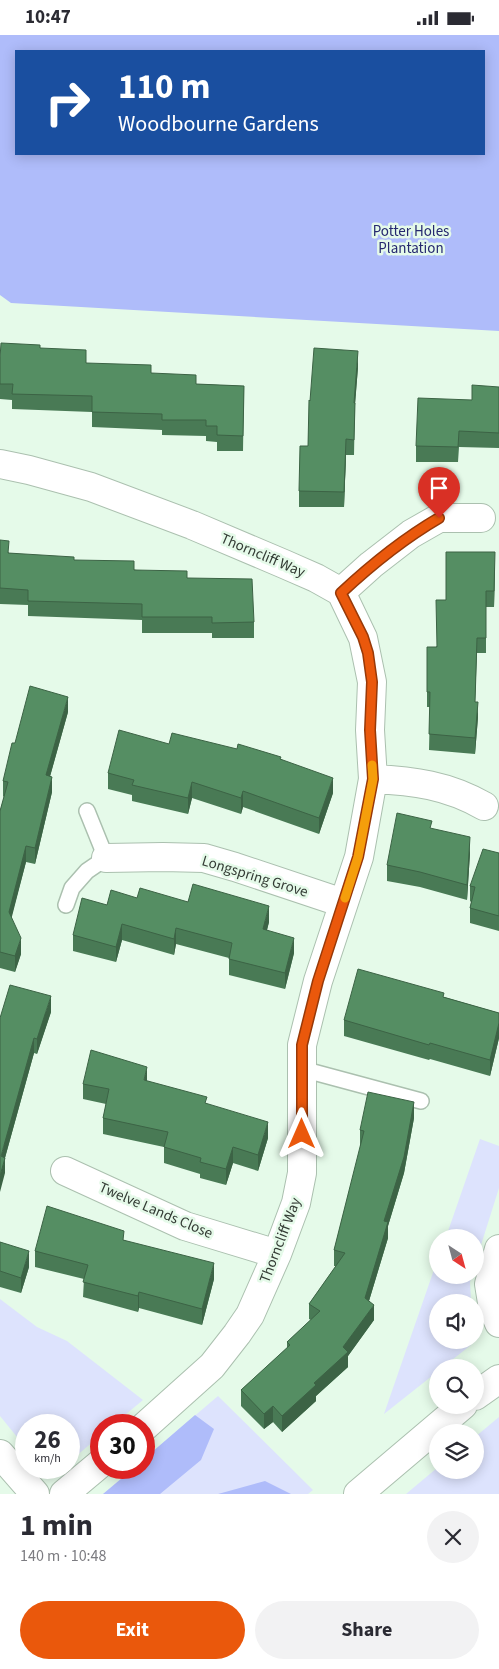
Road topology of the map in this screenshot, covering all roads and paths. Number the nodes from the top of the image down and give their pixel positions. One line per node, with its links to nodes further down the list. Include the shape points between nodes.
1 (0, 464): 3 (street, Thorncliff Way, via 91,487 174,518 316,578)
2 (481, 518): 3 (street, via 439,518 371,565)
3 (341, 593): 4 (street, Thorncliff Way, via 368,653 372,682)
4 (373, 779): 5 (street, via 432,785); 8 (street, Thorncliff Way, via 358,857)
5 (491, 809)
6 (87, 811): 7 (lane)
7 (106, 859): 8 (street, Longspring Grove, via 204,858); 9 (lane, via 87,871 72,888)
8 (343, 903): 10 (street, Thorncliff Way, via 302,1045)
9 (66, 905)
10 (302, 1069): 11 (lane); 14 (street, Thorncliff Way, via 302,1173 296,1203)
11 (421, 1101)
12 (65, 1171): 14 (street, Twelve Lands Close, via 185,1225)
13 (499, 1249): 15 (street, via 489,1284)
14 (277, 1254): 19 (street, Thorncliff Way, via 238,1334 212,1366)
15 (499, 1323)
16 (499, 1379): 17 (street)
17 (484, 1390)
18 (452, 1414): 24 (street)
19 (155, 1417)
20 (0, 1454): 22 (street)
21 (90, 1472): 23 (street)
22 (34, 1494)
23 (64, 1494)
24 (358, 1494)

